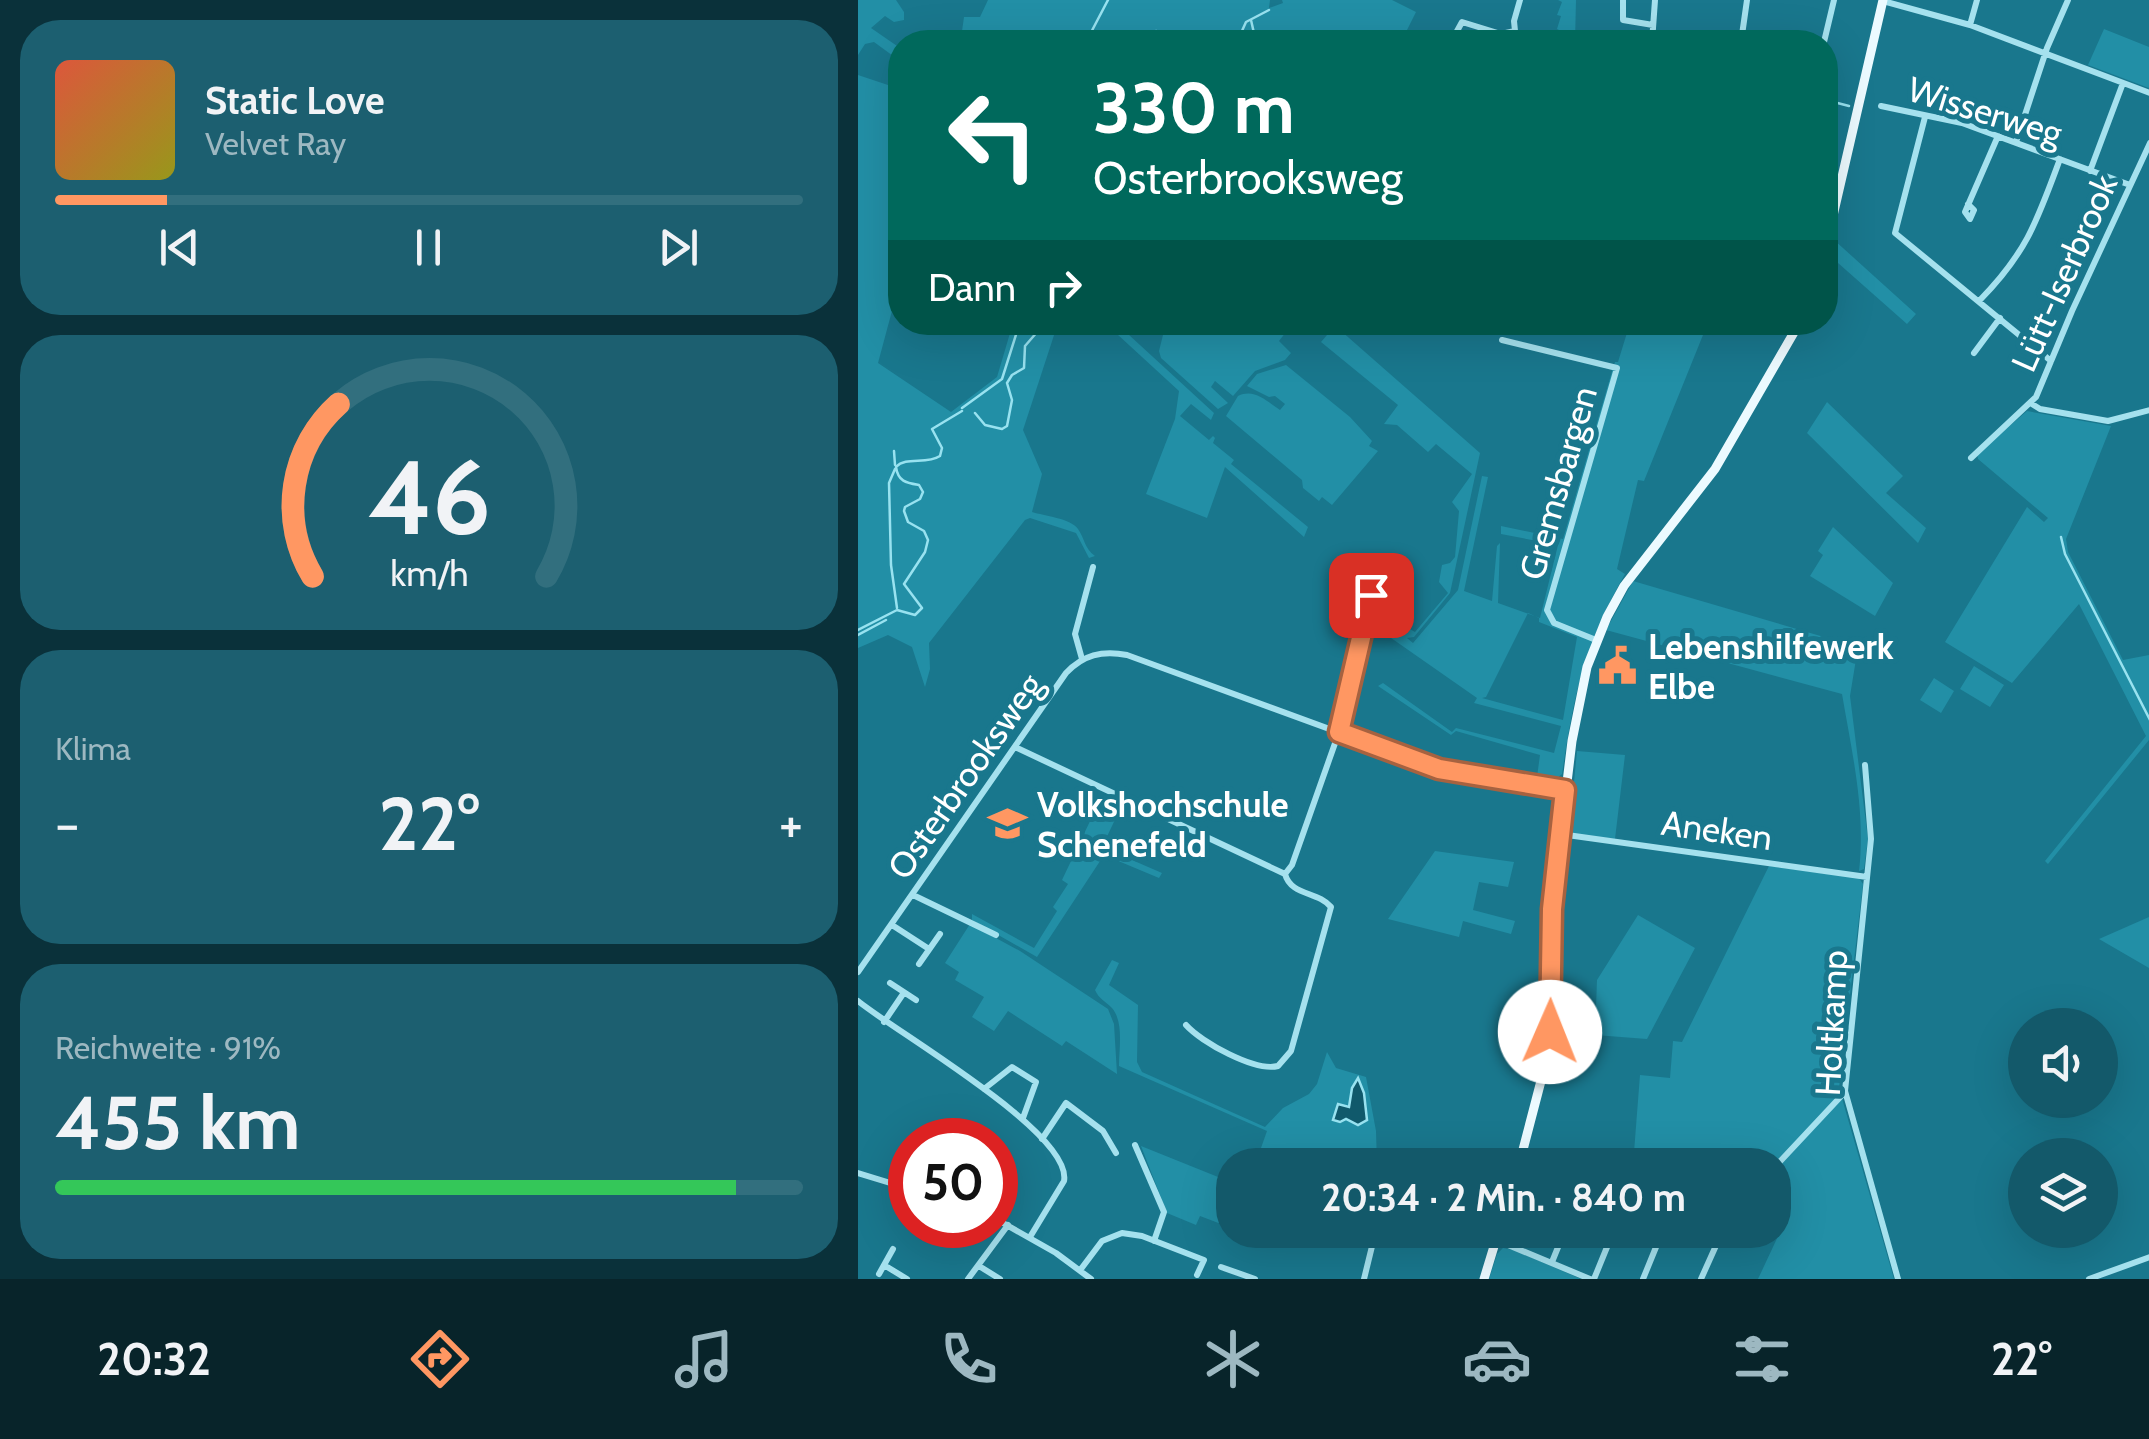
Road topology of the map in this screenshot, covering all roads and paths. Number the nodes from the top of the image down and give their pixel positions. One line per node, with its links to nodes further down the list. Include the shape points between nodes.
1 (1520, 0): 13 (street)
2 (1623, 0): 9 (street, via 1625,21)
3 (1655, 0): 9 (street)
4 (1747, 0): 15 (street)
5 (1834, 0): 16 (street)
6 (1977, 0): 10 (street)
7 (2068, 0): 17 (street)
8 (1883, 1): 10 (street); 29 (main road)
9 (1652, 25): 14 (street)
10 (1970, 25): 17 (street)
11 (1458, 30): 12 (street, via 1462,22)
12 (1490, 30)
13 (1515, 30)
14 (1652, 30)
15 (1743, 30)
16 (1827, 30)
17 (2047, 52): 18 (street); 23 (street)
18 (2124, 82): 19 (street); 27 (street)
19 (2150, 93)
20 (1881, 106): 21 (street, Wisserweg)
21 (1925, 118): 22 (street, Wisserweg); 31 (street, via 1895,233)
22 (1998, 136): 23 (street, Wisserweg); 30 (street)
23 (2016, 142): 25 (street, Wisserweg)
24 (2150, 143): 26 (street, Lütt-Iserbrook)
25 (2060, 159): 27 (street, Wisserweg); 31 (street, via 2028,240)
26 (2146, 159): 28 (street, Lütt-Iserbrook)
27 (2090, 170): 28 (street, Wisserweg)
28 (2130, 185): 36 (street, Lütt-Iserbrook)
29 (1838, 192)
30 (1968, 204)
31 (1980, 300): 32 (street)
32 (2000, 318): 35 (street); 36 (street)
33 (1793, 335): 42 (main road, via 1715,468 1634,572)
34 (1502, 340): 42 (street, Gremsbargen, via 1617,368 1547,610 1554,623)
35 (1974, 353)
36 (2051, 360): 37 (street, Lütt-Iserbrook)
37 (2032, 404): 38 (street, via 2108,421); 39 (street, Lütt-Iserbrook)
38 (2150, 410)
39 (1971, 458)
40 (1093, 567): 43 (street, Osterbrooksweg, via 1075,634)
41 (1371, 595): 44 (street)
42 (1596, 640): 47 (main road, via 1580,692)
43 (1082, 660): 44 (street, Osterbrooksweg, via 1127,654); 45 (street, Osterbrooksweg)
44 (1339, 732): 47 (street, Osterbrooksweg, via 1439,769); 49 (street)
45 (1016, 746): 49 (street); 51 (street, Osterbrooksweg)
46 (1865, 765): 50 (street, Holtkamp)
47 (1565, 790): 48 (main road)
48 (1560, 834): 50 (street, Aneken); 69 (main road, via 1549,1044)
49 (1284, 874): 63 (street, via 1292,887 1331,906 1287,1058 1273,1068 1259,1066)
50 (1867, 877): 65 (street, Holtkamp)
51 (912, 895): 52 (street, Osterbrooksweg); 54 (street)
52 (892, 925): 55 (street); 57 (street, Osterbrooksweg)
53 (940, 934): 55 (street)
54 (996, 935)
55 (929, 948): 56 (street)
56 (919, 964)
57 (858, 972)
58 (890, 983): 59 (street)
59 (904, 994): 60 (street); 62 (street)
60 (916, 1000)
61 (858, 1001): 62 (street)
62 (884, 1022): 64 (street)
63 (1186, 1025)
64 (984, 1089): 66 (street); 66 (street, via 1012,1067 1036,1082)
65 (1846, 1091): 70 (street); 104 (street, Holtkamp)
66 (1024, 1118): 67 (street)
67 (1042, 1139): 71 (street, via 1066,1104 1103,1131); 75 (street, via 1065,1177)
68 (1135, 1146): 76 (street, via 1164,1212)
69 (1524, 1148)
70 (1791, 1150)
71 (1116, 1154)
72 (858, 1173): 73 (street)
73 (888, 1183)
74 (1018, 1230): 75 (street)
75 (1030, 1237): 91 (street)
76 (1154, 1240): 91 (street, via 1109,1237); 93 (street, via 1204,1260)
77 (992, 1248): 89 (street)
78 (1372, 1248): 99 (street)
79 (1493, 1248): 100 (main road)
80 (1523, 1248): 87 (street)
81 (1558, 1248): 87 (street)
82 (1606, 1248): 101 (street)
83 (1656, 1248): 102 (street)
84 (1715, 1248): 103 (street)
85 (893, 1249): 88 (street)
86 (2150, 1257): 105 (street)
87 (1552, 1262): 101 (street)
88 (884, 1265): 92 (street); 94 (street)
89 (979, 1266): 95 (street); 96 (street)
90 (1221, 1267): 98 (street)
91 (1081, 1270): 97 (street)
92 (879, 1274)
93 (1197, 1277)
94 (907, 1279)
95 (968, 1279)
96 (1000, 1279)
97 (1091, 1279)
98 (1254, 1279)
99 (1364, 1279)
100 (1484, 1279)
101 (1592, 1279)
102 (1644, 1279)
103 (1701, 1279)
104 (1898, 1279)
105 (2089, 1279)

